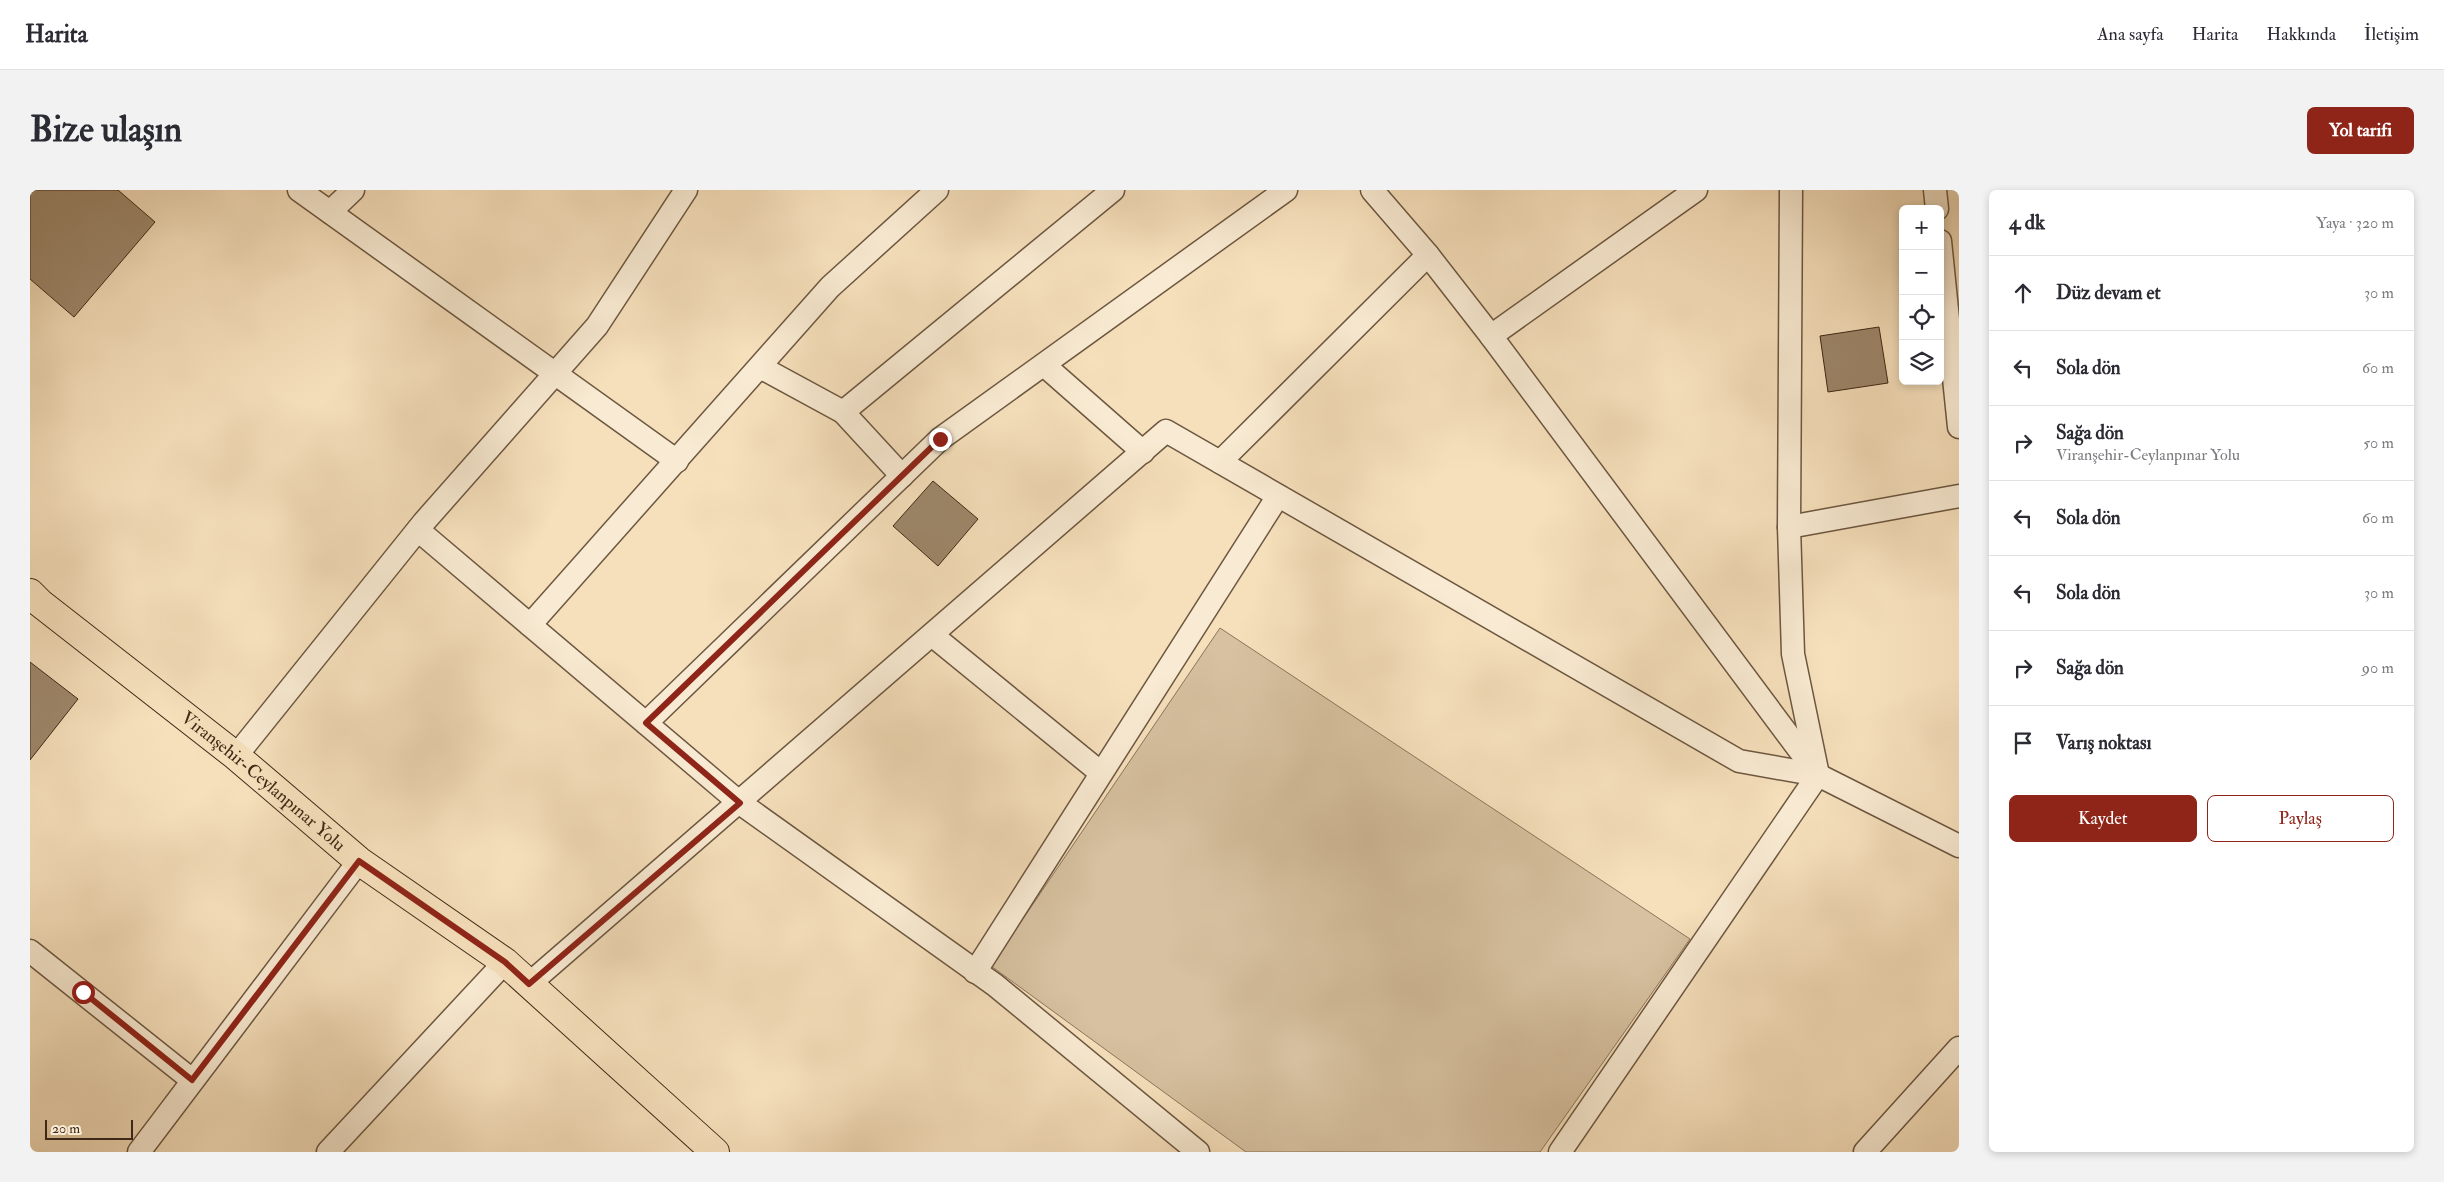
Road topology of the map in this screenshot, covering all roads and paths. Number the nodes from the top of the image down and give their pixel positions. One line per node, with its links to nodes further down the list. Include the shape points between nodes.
1 (299, 190): 12 (street)
2 (353, 190): 12 (street)
3 (686, 190): 18 (street, via 597,326)
4 (1113, 190): 19 (street)
5 (1286, 190): 16 (street)
6 (1372, 190): 14 (street)
7 (1696, 190): 15 (street)
8 (1791, 190): 27 (street)
9 (1935, 190): 11 (street)
10 (926, 193): 17 (street, via 830,287)
11 (1937, 205)
12 (330, 212): 18 (street)
13 (1941, 250): 20 (street)
14 (1428, 255): 15 (street); 23 (street)
15 (1491, 336): 35 (street)
16 (1044, 365): 21 (street); 24 (street, via 940,439)
17 (760, 367): 19 (street); 22 (street)
18 (555, 374): 22 (street); 28 (street)
19 (843, 412): 24 (street)
20 (1959, 427)
21 (1143, 452): 23 (street, via 1166,431); 31 (street)
22 (677, 461): 30 (street)
23 (1220, 462): 25 (street)
24 (902, 476): 32 (street)
25 (1278, 496): 34 (street); 35 (street, via 1739,761)
26 (1959, 496): 27 (street)
27 (1788, 527): 35 (street, via 1793,654)
28 (418, 530): 30 (street); 33 (street)
29 (33, 598): 33 (main road, Viranşehir-Ceylanpınar Yolu)
30 (530, 625): 32 (street)
31 (932, 635): 34 (street); 36 (street)
32 (646, 723): 36 (street)
33 (236, 756): 38 (main road, Viranşehir-Ceylanpınar Yolu)
34 (1102, 773): 41 (street)
35 (1818, 775): 37 (street); 49 (street)
36 (740, 803): 41 (street); 42 (street)
37 (1959, 846)
38 (359, 861): 40 (main road, Viranşehir-Ceylanpınar Yolu); 44 (street)
39 (30, 952): 44 (street)
40 (505, 962): 42 (main road, Viranşehir-Ceylanpınar Yolu); 46 (street)
41 (976, 972): 48 (street)
42 (529, 984): 47 (main road, Viranşehir-Ceylanpınar Yolu)
43 (1959, 1048): 50 (street)
44 (192, 1080): 45 (street)
45 (139, 1152)
46 (328, 1152)
47 (715, 1152)
48 (1198, 1152)
49 (1560, 1152)
50 (1865, 1152)

